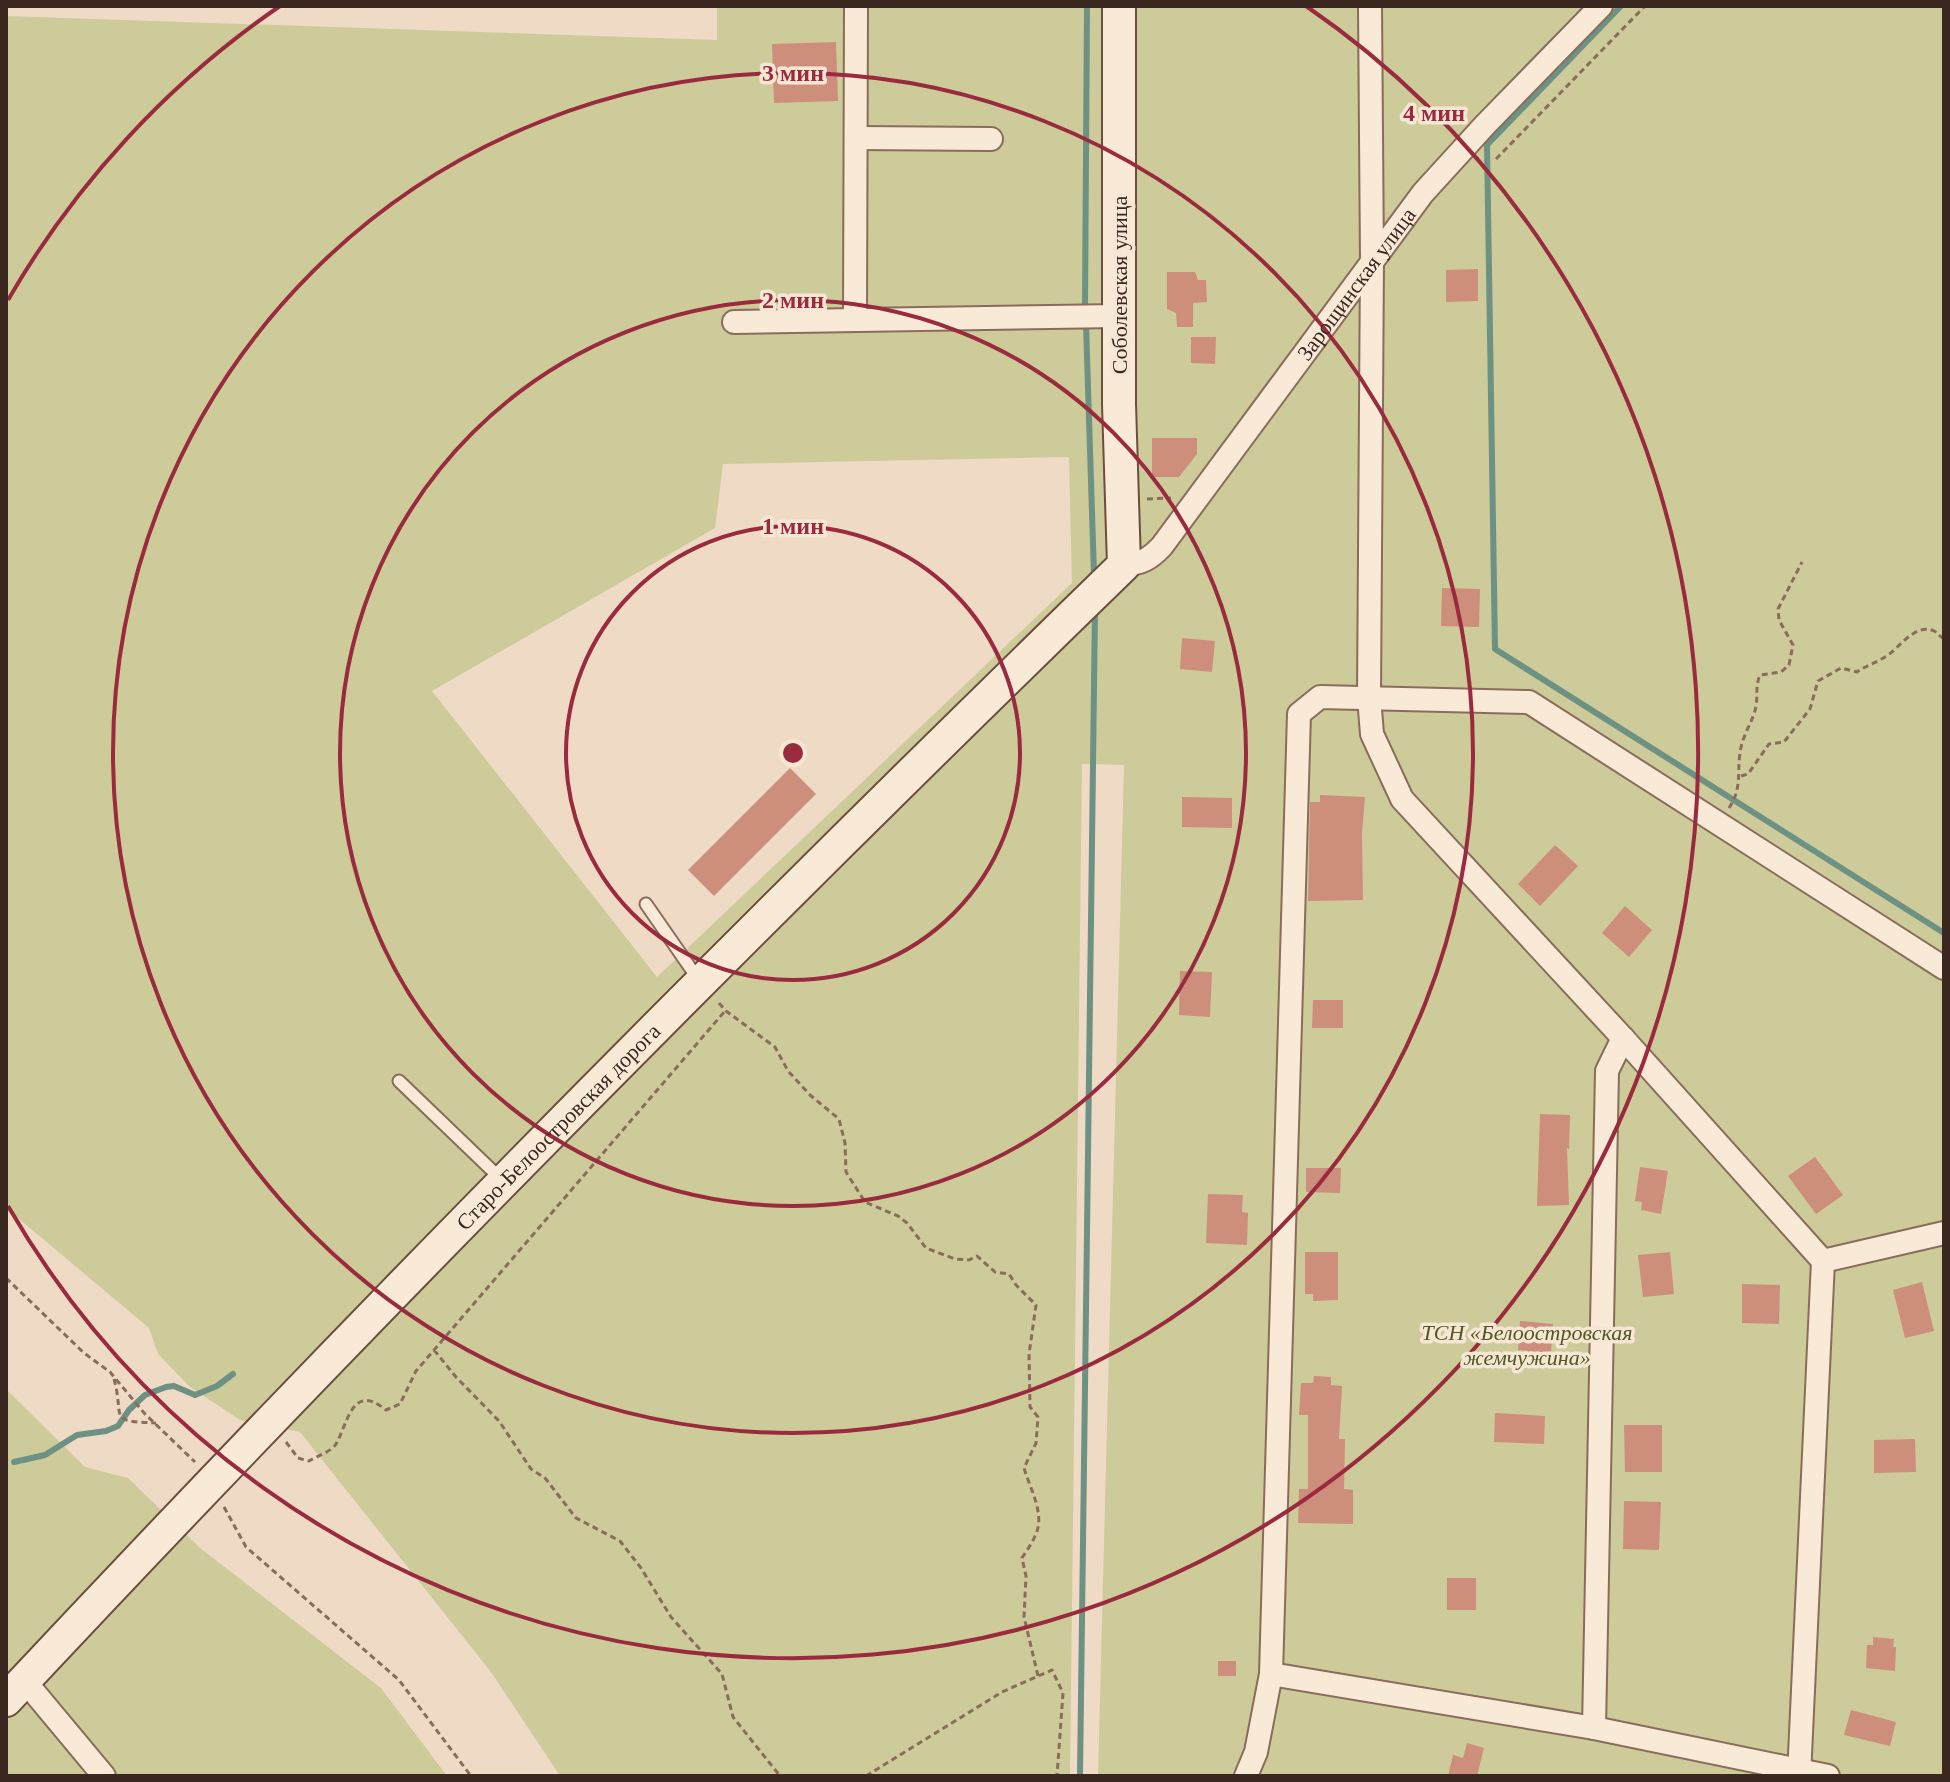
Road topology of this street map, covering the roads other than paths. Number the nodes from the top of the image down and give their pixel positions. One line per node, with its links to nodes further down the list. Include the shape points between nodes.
1 (856, 6): 5 (street)
2 (1119, 6): 8 (street, Соболевская улица)
3 (1370, 6): 7 (street)
4 (1601, 6): 7 (street, Зарощинская улица, via 1433,182)
5 (856, 138): 6 (street); 9 (street)
6 (991, 139)
7 (1372, 261): 11 (street, Зарощинская улица, via 1162,546 1152,557); 12 (street)
8 (1118, 316): 9 (street); 11 (street, Соболевская улица)
9 (855, 319): 10 (street)
10 (734, 322)
11 (1124, 565): 15 (street, Старо-Белоостровская дорога)
12 (1369, 697): 14 (street, via 1529,702); 16 (street, via 1372,734 1402,799); 21 (street, via 1320,697 1299,714)
13 (646, 904): 15 (lane)
14 (1944, 968)
15 (700, 982): 18 (street, Старо-Белоостровская дорога)
16 (1623, 1038): 20 (street); 23 (street, via 1607,1071)
17 (399, 1081): 18 (lane)
18 (505, 1182): 22 (street, Старо-Белоостровская дорога)
19 (1944, 1233): 20 (street)
20 (1823, 1261): 24 (street)
21 (1271, 1674): 23 (street); 26 (street)
22 (15, 1690): 25 (street)
23 (1594, 1728): 24 (street)
24 (1800, 1773): 27 (street)
25 (104, 1776)
26 (1246, 1776)
27 (1828, 1776)

